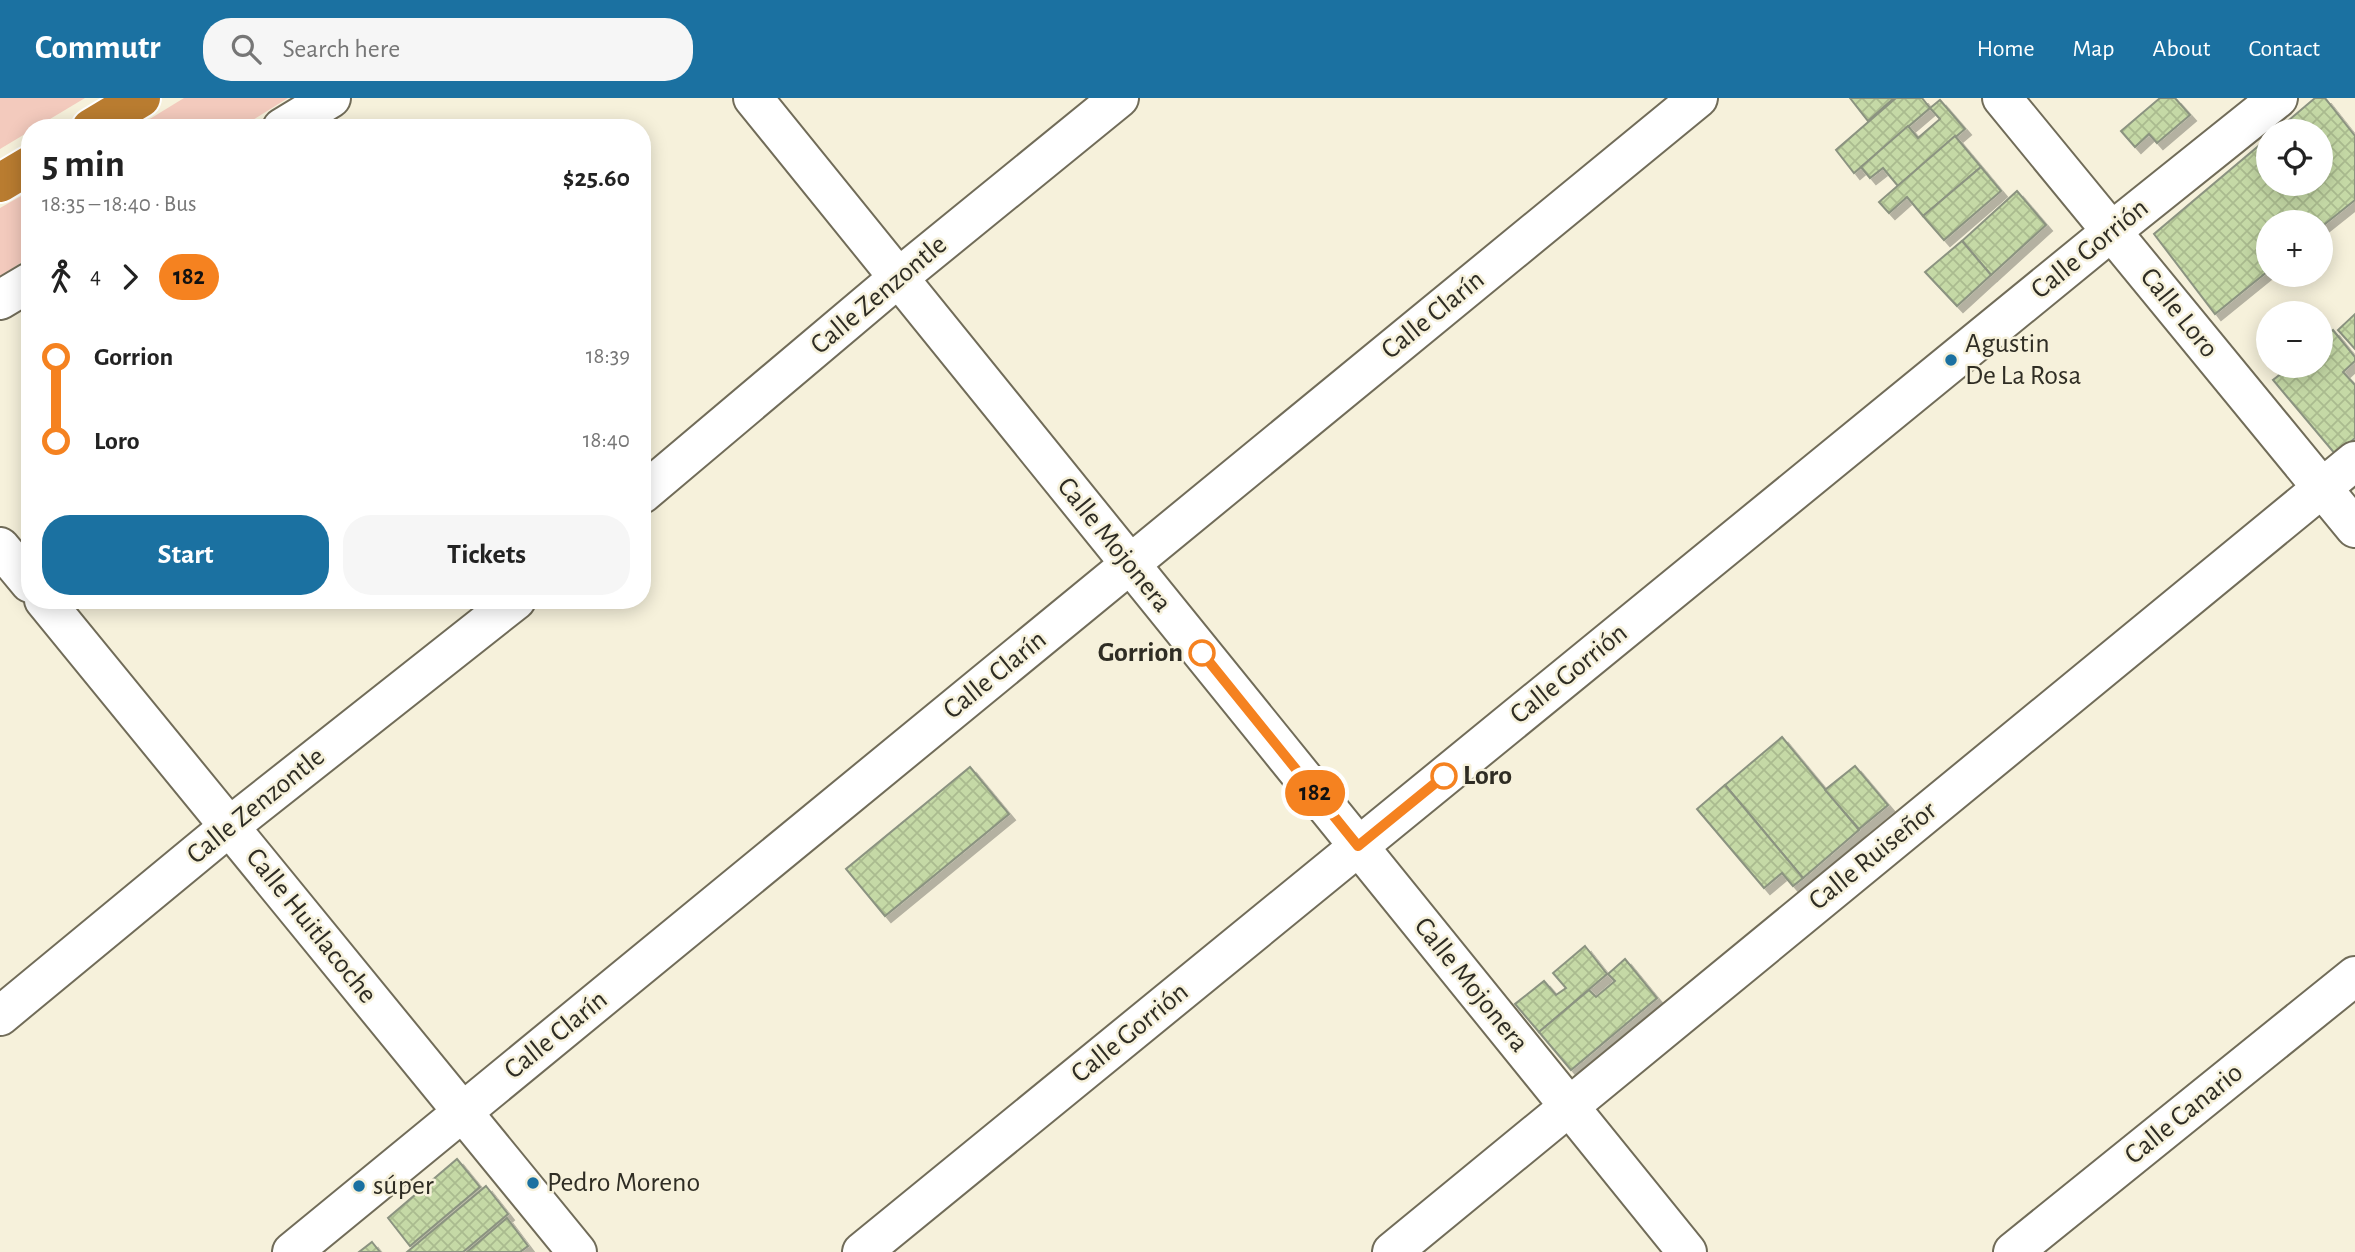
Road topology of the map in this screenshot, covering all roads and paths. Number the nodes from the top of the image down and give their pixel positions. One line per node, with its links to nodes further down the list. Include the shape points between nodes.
1 (141, 98): 8 (highway)
2 (331, 98): 9 (street)
3 (753, 98): 13 (street, Calle Mojonera)
4 (1119, 98): 13 (street, Calle Zenzontle)
5 (1698, 98): 21 (street, Calle Clarín)
6 (2002, 98): 12 (street, Calle Loro)
7 (2278, 98): 12 (street, Calle Gorrión)
8 (106, 119)
9 (297, 119)
10 (21, 170): 11 (highway)
11 (0, 183)
12 (2112, 231): 18 (street, Calle Loro); 26 (street, Calle Gorrión)
13 (898, 278): 17 (street, Calle Zenzontle); 21 (street, Calle Mojonera)
14 (21, 287): 15 (street)
15 (0, 300)
16 (2355, 461): 18 (street, Calle Ruiseñor)
17 (651, 486)
18 (2322, 488): 19 (street, Calle Loro); 29 (street, Calle Ruiseñor)
19 (2355, 528)
20 (0, 547): 22 (street)
21 (1130, 564): 26 (street, Calle Mojonera); 30 (street, Calle Clarín)
22 (21, 572)
23 (51, 609): 25 (street, Calle Huitlacoche)
24 (505, 609): 25 (street, Calle Zenzontle)
25 (230, 826): 28 (street, Calle Zenzontle); 30 (street, Calle Huitlacoche)
26 (1358, 846): 29 (street, Calle Mojonera); 33 (street, Calle Gorrión)
27 (2355, 976): 36 (street, Calle Canario)
28 (0, 1016)
29 (1569, 1107): 34 (street, Calle Ruiseñor); 35 (street, Calle Mojonera)
30 (461, 1112): 31 (street, Calle Clarín); 32 (street, Calle Huitlacoche)
31 (292, 1252)
32 (577, 1252)
33 (862, 1252)
34 (1392, 1252)
35 (1687, 1252)
36 (2013, 1252)

